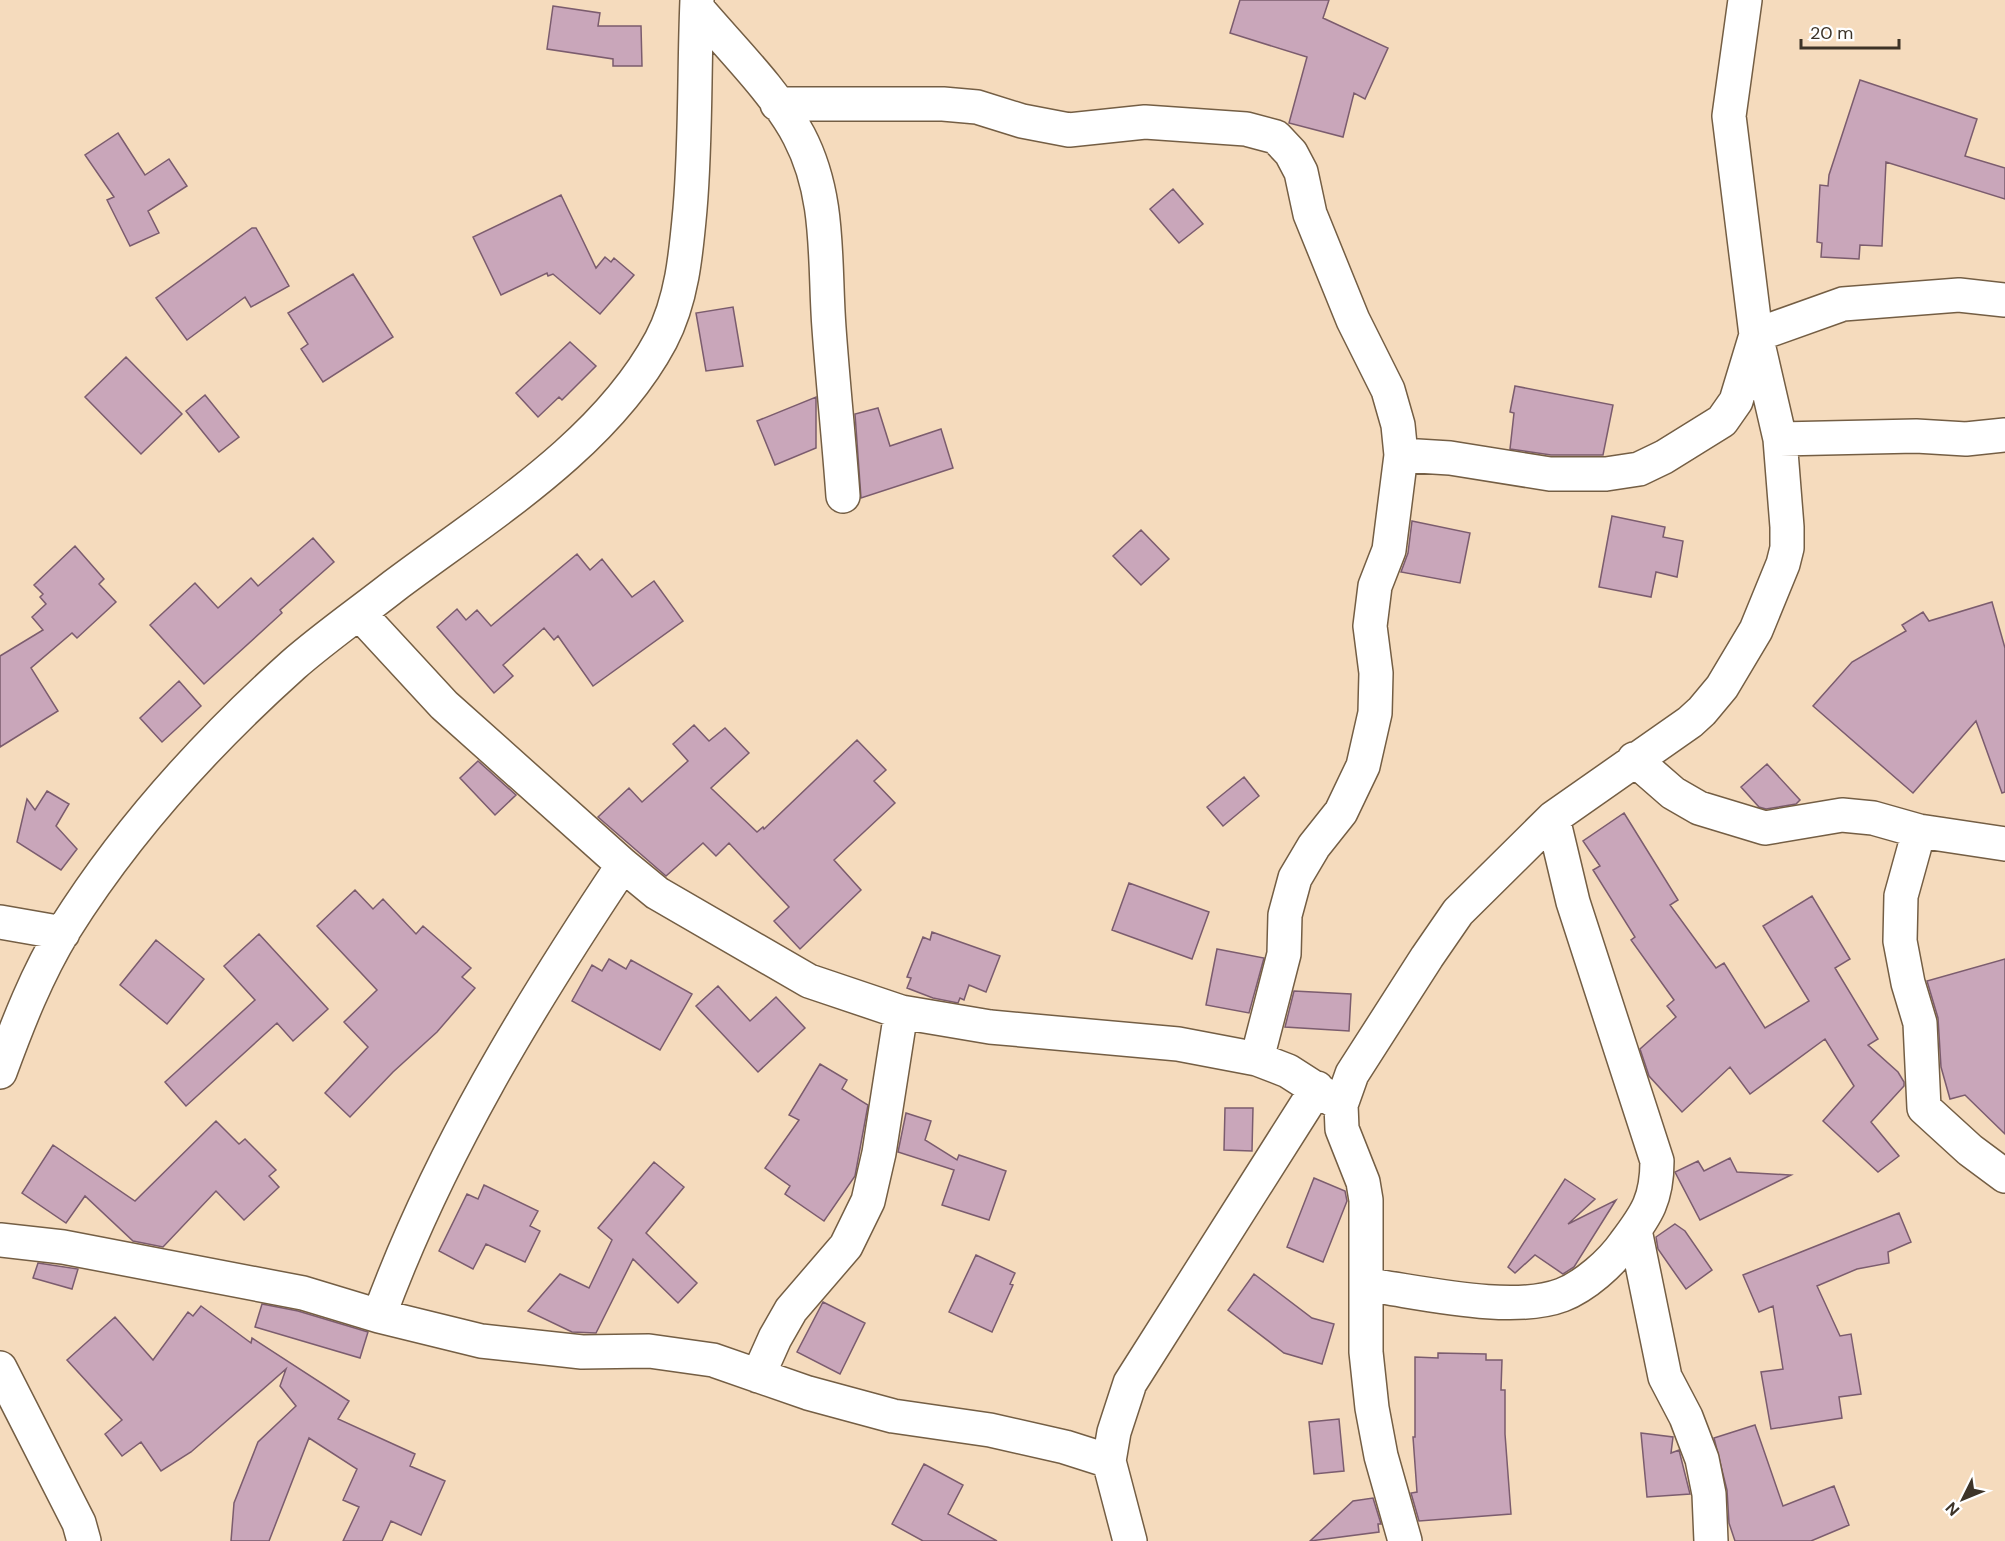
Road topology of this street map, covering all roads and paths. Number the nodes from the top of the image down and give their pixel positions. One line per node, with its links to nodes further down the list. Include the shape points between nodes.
1 (1745, 0): 5 (street, via 1729,116)
2 (697, 4): 3 (street); 10 (street, via 694,168 685,265 661,340 603,420 556,464)
3 (777, 104): 8 (street, via 943,104 977,107 1070,130 1172,122 1270,134 1291,153 1301,172 1310,214 1353,320 1388,390); 9 (street, via 807,153 826,225 829,326)
4 (2005, 300): 5 (street, via 1959,295 1843,304)
5 (1756, 335): 7 (street); 8 (street, via 1736,401 1722,421 1639,469 1606,474 1550,474 1450,458)
6 (2005, 435): 7 (street, via 1966,439 1916,436)
7 (1780, 440): 11 (street, via 1787,548 1761,620 1722,687 1701,711)
8 (1401, 455): 19 (street, via 1389,550 1376,586 1370,626 1376,673 1375,713 1363,766 1341,812 1295,878 1285,915 1284,954)
9 (843, 496)
10 (359, 613): 15 (street, via 444,705); 17 (street, via 294,664 173,784 120,847)
11 (1634, 759): 12 (street); 13 (street, via 1673,793 1699,808 1765,828 1842,815 1873,818)
12 (1552, 818): 21 (street, via 1458,912 1352,1074); 23 (street, via 1573,902 1657,1161 1652,1205)
13 (1919, 831): 14 (street); 22 (street, via 1901,896 1900,940 1920,1023 1924,1108)
14 (2005, 844)
15 (623, 865): 18 (street, via 657,893 809,981); 26 (street, via 572,942 474,1108 428,1194)
16 (0, 922): 17 (street)
17 (63, 933): 20 (street, via 21,1014)
18 (901, 1012): 19 (street, via 990,1027 1178,1044); 27 (street, via 868,1201 846,1246 791,1310)
19 (1257, 1059): 21 (street, via 1288,1071)
20 (0, 1072)
21 (1329, 1097): 25 (street, via 1363,1182); 29 (street, via 1130,1383)
22 (2005, 1176)
23 (1635, 1230): 25 (street, via 1615,1257 1564,1294 1547,1299 1507,1303); 33 (street, via 1665,1377 1702,1460 1709,1494)
24 (0, 1240): 26 (street, via 54,1245 303,1293)
25 (1368, 1285): 32 (street, via 1366,1352 1372,1408)
26 (379, 1316): 27 (street, via 481,1341 582,1352 682,1354)
27 (758, 1376): 29 (street, via 808,1394 893,1416 1042,1441)
28 (3, 1380): 30 (street, via 79,1523)
29 (1109, 1461): 31 (street)
30 (84, 1541)
31 (1130, 1541)
32 (1405, 1541)
33 (1711, 1541)

